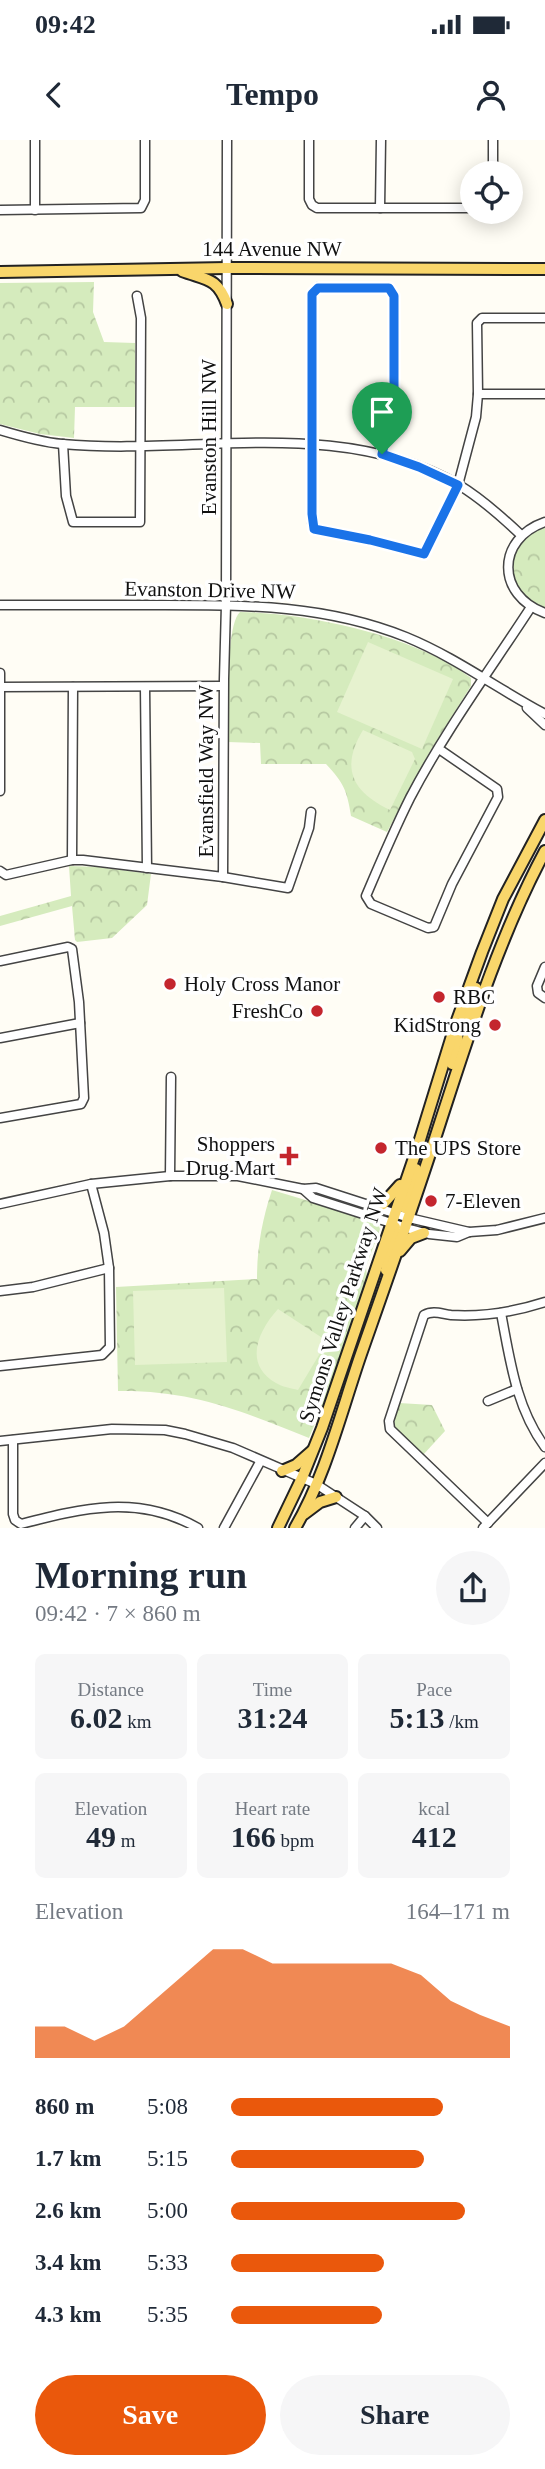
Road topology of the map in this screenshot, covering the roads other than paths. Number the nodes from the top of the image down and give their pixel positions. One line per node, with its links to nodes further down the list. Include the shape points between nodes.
1 (35, 140): 11 (street)
2 (145, 140): 11 (street, via 142,208)
3 (227, 140): 12 (street, Evanston Hill NW)
4 (309, 140): 8 (street, via 312,205)
5 (381, 140): 8 (street)
6 (493, 140): 7 (street)
7 (493, 161)
8 (380, 208): 9 (street)
9 (460, 208)
10 (0, 210): 11 (street)
11 (35, 210)
12 (228, 268): 13 (main road, 144 Avenue NW); 14 (main road, 144 Avenue NW); 17 (street, Evanston Hill NW)
13 (176, 269): 15 (main road, 144 Avenue NW); 17 (main road, via 215,282)
14 (545, 269)
15 (0, 272)
16 (137, 296): 25 (street)
17 (227, 304): 23 (street, Evanston Hill NW)
18 (545, 318): 19 (street, via 482,318 477,323)
19 (478, 394): 20 (street); 27 (street)
20 (545, 394)
21 (0, 430): 22 (street)
22 (63, 444): 25 (street); 25 (street, via 64,484 73,522 140,522)
23 (227, 444): 24 (street); 25 (street); 30 (street, Evanston Hill NW)
24 (313, 444): 26 (street); 26 (street, via 312,294 318,288 389,288 394,296 394,392); 27 (street, via 314,529 424,554)
25 (141, 445)
26 (382, 454): 27 (street)
27 (458, 485): 29 (street)
28 (545, 522): 29 (street)
29 (521, 535): 32 (street, via 510,556 510,579)
30 (226, 605): 31 (street, Evanston Drive NW); 35 (street, Evanston Drive NW, via 323,612 367,623 440,652); 36 (street, Evansfield Way NW)
31 (0, 606)
32 (531, 607): 33 (street); 35 (street)
33 (545, 612)
34 (0, 673): 37 (street)
35 (485, 678): 40 (street, Evanston Drive NW); 43 (street)
36 (223, 686): 39 (street); 51 (street, Evansfield Way NW)
37 (0, 687): 38 (street); 44 (street)
38 (74, 687): 39 (street); 48 (street)
39 (145, 687): 49 (street)
40 (523, 703): 41 (street, Evanston Drive NW); 42 (street, Evanston Drive NW)
41 (545, 715)
42 (545, 725)
43 (439, 748): 43 (street, via 410,798 366,896 371,904 428,928 434,927 498,797 497,789)
44 (0, 791)
45 (312, 812): 51 (street, via 288,888)
46 (545, 820): 52 (main road, Symons Valley Parkway NW, via 508,889)
47 (544, 853): 58 (main road, Symons Valley Parkway NW, via 505,935)
48 (72, 860): 49 (street, Evansfield Way NW); 50 (street, Evansfield Way NW, via 6,875)
49 (147, 868): 51 (street, Evansfield Way NW)
50 (0, 871)
51 (223, 877)
52 (482, 952): 57 (main road, Symons Valley Parkway NW); 58 (main road, via 465,1023)
53 (0, 961): 56 (street, via 72,949)
54 (545, 967): 55 (street, via 537,986)
55 (545, 998)
56 (80, 1023): 59 (street); 61 (street, via 81,1104)
57 (455, 1026): 62 (main road, via 458,1041); 63 (main road, Symons Valley Parkway NW)
58 (470, 1031): 62 (main road, Symons Valley Parkway NW)
59 (0, 1038)
60 (171, 1077): 64 (street)
61 (0, 1118)
62 (440, 1124): 71 (main road, Symons Valley Parkway NW)
63 (418, 1146): 65 (main road, Symons Valley Parkway NW); 71 (main road, via 420,1153)
64 (170, 1175): 66 (street); 67 (street, via 238,1176)
65 (405, 1181): 69 (main road); 71 (main road, Symons Valley Parkway NW)
66 (91, 1184): 68 (street); 75 (street)
67 (303, 1189): 69 (street, via 316,1188); 71 (street, via 313,1198)
68 (0, 1204)
69 (375, 1208): 71 (street)
70 (545, 1218): 72 (street)
71 (399, 1221): 72 (street); 73 (street); 74 (main road, Symons Valley Parkway NW); 76 (main road); 86 (main road, Symons Valley Parkway NW)
72 (469, 1232): 73 (street, via 457,1237)
73 (424, 1233): 74 (main road, via 411,1238)
74 (395, 1259): 76 (main road, Symons Valley Parkway NW)
75 (109, 1268): 77 (street); 80 (street, via 111,1343 105,1353)
76 (383, 1290): 91 (main road, Symons Valley Parkway NW)
77 (0, 1291)
78 (545, 1302): 79 (street)
79 (501, 1313): 81 (street); 95 (street, via 424,1315 389,1426)
80 (0, 1366)
81 (517, 1389): 82 (street); 85 (street, via 525,1416)
82 (488, 1401)
83 (13, 1440): 84 (street); 87 (street, via 112,1429 165,1430 210,1440); 96 (street, via 13,1514 21,1524 108,1506 163,1513)
84 (0, 1441)
85 (545, 1447)
86 (314, 1450): 89 (main road); 90 (main road, Symons Valley Parkway NW)
87 (260, 1462): 89 (street); 97 (street)
88 (545, 1463): 95 (street)
89 (282, 1471): 90 (street)
90 (302, 1478): 91 (street); 98 (main road, Symons Valley Parkway NW)
91 (316, 1484): 92 (street); 93 (main road, Symons Valley Parkway NW)
92 (336, 1497): 93 (main road); 94 (street)
93 (302, 1516): 99 (main road, Symons Valley Parkway NW)
94 (365, 1516): 100 (street); 101 (street)
95 (486, 1525)
96 (198, 1528)
97 (224, 1528)
98 (278, 1528)
99 (295, 1528)
100 (355, 1528)
101 (377, 1528)

